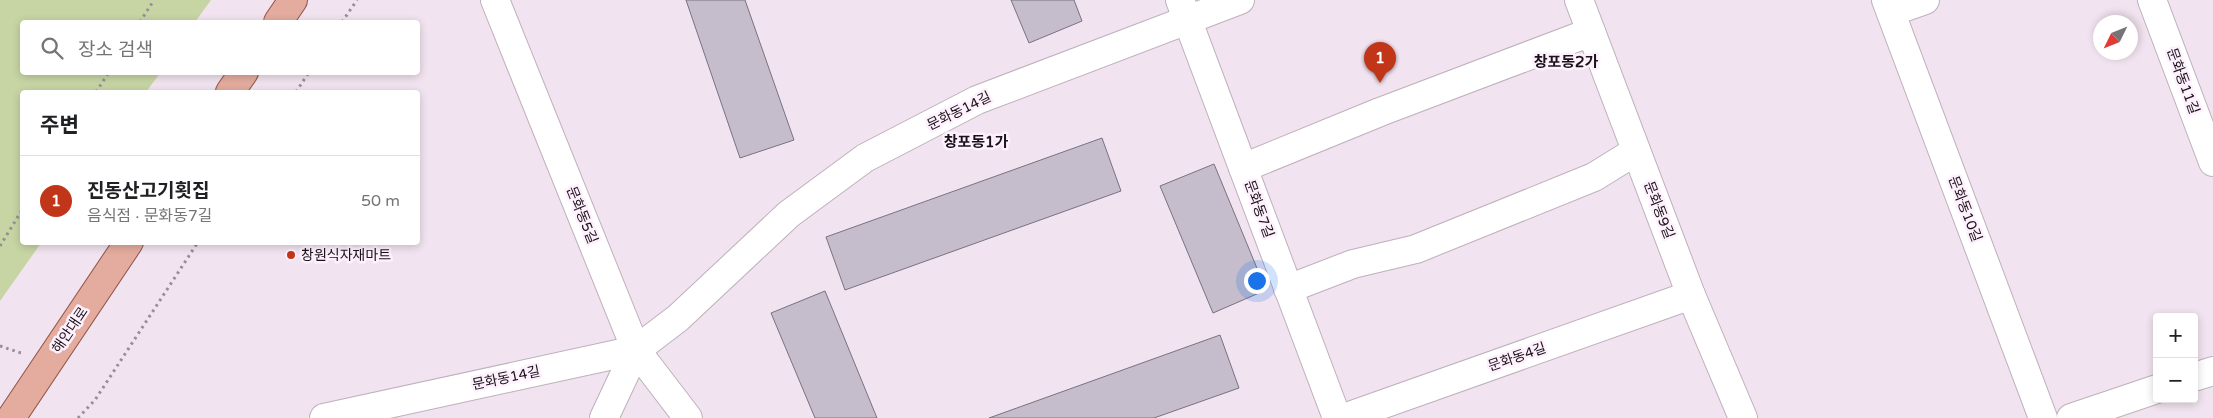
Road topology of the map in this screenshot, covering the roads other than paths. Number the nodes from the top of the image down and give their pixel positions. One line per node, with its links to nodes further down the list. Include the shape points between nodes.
1 (293, 0): 9 (main road)
2 (495, 0): 19 (street, 문화동5길)
3 (1240, 0): 8 (street, 문화동14길)
4 (1579, 0): 10 (street, 문화동9길)
5 (1925, 0): 7 (street)
6 (2152, 0): 14 (street, 문화동11길)
7 (1889, 6): 30 (street, 문화동10길)
8 (1184, 10): 15 (street, 문화동7길); 19 (street, 문화동14길, via 977,100 865,158 789,214 678,318)
9 (279, 20)
10 (1591, 32): 13 (street, 문화동9길); 15 (street)
11 (242, 75): 12 (main road)
12 (231, 90)
13 (1636, 151): 17 (street, via 1594,177 1416,249 1352,264); 18 (street, 문화동9길)
14 (2213, 162)
15 (1243, 168): 17 (street, 문화동7길)
16 (127, 245): 23 (main road, 해안대로)
17 (1288, 289): 27 (street, 문화동7길)
18 (1691, 295): 28 (street, 문화동4길); 29 (street, 문화동9길)
19 (636, 350): 24 (street, 문화동14길); 25 (street); 26 (street, 문화동5길)
20 (2213, 371): 21 (street)
21 (2198, 376)
22 (2153, 390): 31 (street)
23 (11, 418)
24 (324, 418)
25 (604, 418)
26 (688, 418)
27 (1337, 418)
28 (1344, 418)
29 (1743, 418)
30 (2043, 418)
31 (2071, 418)

